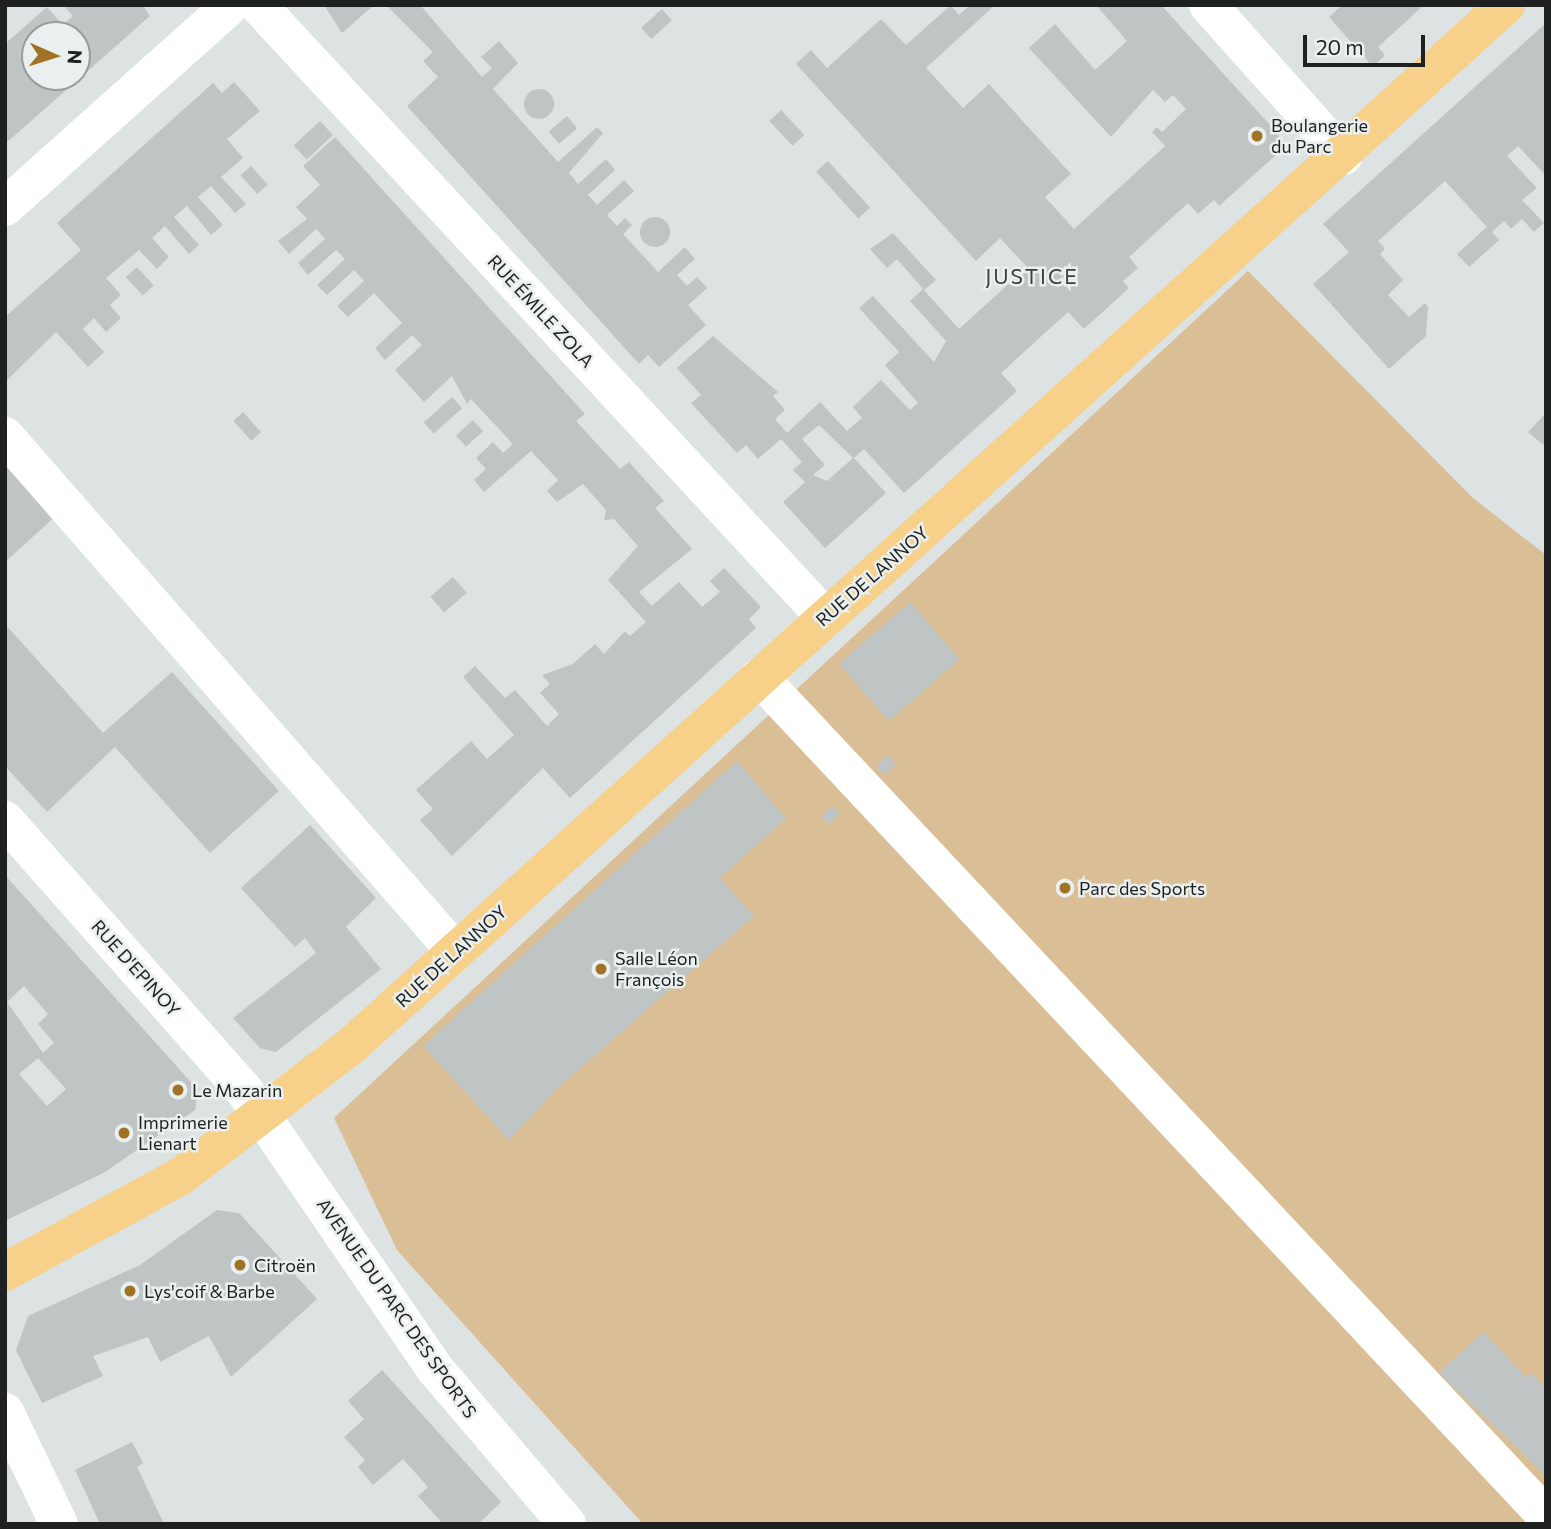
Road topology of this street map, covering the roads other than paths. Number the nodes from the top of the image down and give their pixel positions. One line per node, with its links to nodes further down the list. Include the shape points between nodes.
1 (231, 5): 6 (street)
2 (258, 5): 8 (street, RUE ÉMILE ZOLA)
3 (1208, 5): 5 (street)
4 (1506, 5): 5 (main road, RUE DE LANNOY)
5 (1343, 156): 8 (main road, RUE DE LANNOY)
6 (5, 207)
7 (5, 436): 11 (street)
8 (825, 617): 9 (main road, RUE DE LANNOY)
9 (759, 677): 11 (main road, RUE DE LANNOY); 15 (street)
10 (5, 820): 12 (street, RUE D'EPINOY)
11 (456, 952): 12 (main road, RUE DE LANNOY)
12 (265, 1117): 13 (main road, RUE DE LANNOY, via 112,1219); 17 (street, AVENUE DU PARC DES SPORTS, via 436,1370)
13 (5, 1272)
14 (5, 1412): 16 (street)
15 (1546, 1516)
16 (59, 1524)
17 (566, 1524)

